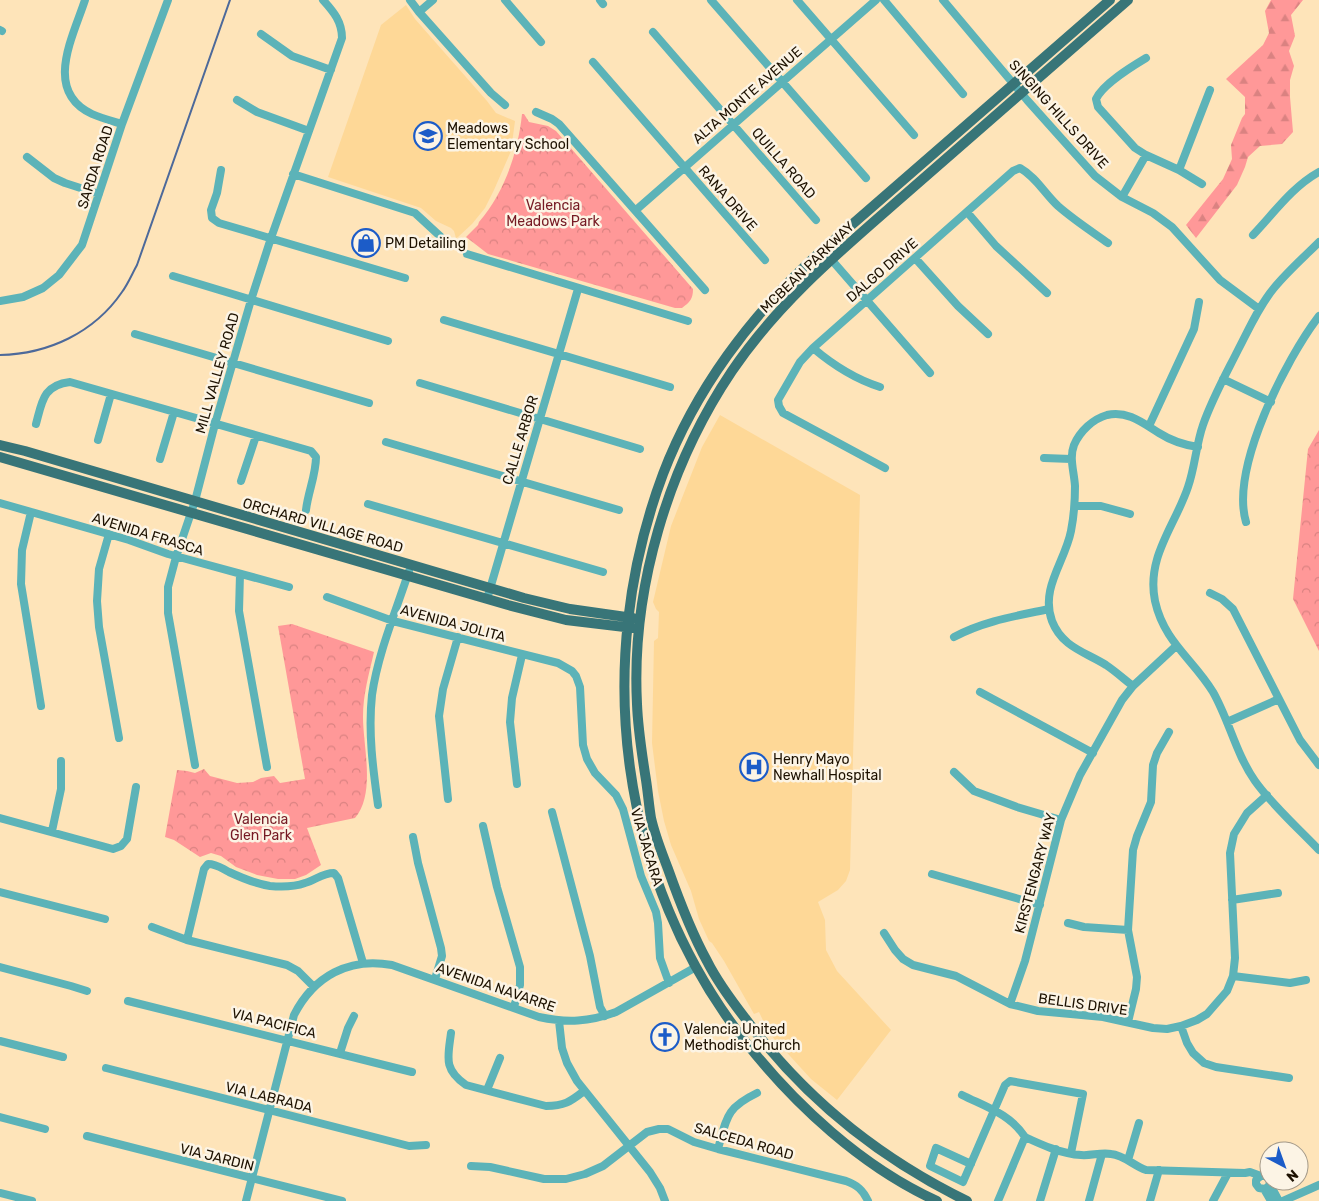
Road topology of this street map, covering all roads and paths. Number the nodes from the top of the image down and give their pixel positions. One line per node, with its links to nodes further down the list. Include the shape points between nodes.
1 (85, 0): 30 (street, via 64,65 68,92 84,109)
2 (168, 0): 30 (street, SARDA ROAD)
3 (324, 0): 21 (street, MILL VALLEY ROAD, via 342,29)
4 (410, 0): 14 (street)
5 (433, 0): 14 (street)
6 (505, 0): 18 (street)
7 (711, 0): 22 (street)
8 (797, 0): 17 (street)
9 (876, 0): 17 (street, ALTA MONTE AVENUE)
10 (884, 0): 26 (street)
11 (943, 0): 23 (street, SINGING HILLS DRIVE)
12 (1110, 0): 23 (main road, MCBEAN PARKWAY)
13 (1128, 0): 25 (main road, MCBEAN PARKWAY)
14 (419, 12): 28 (street)
15 (653, 32): 31 (street, QUILLA ROAD)
16 (260, 34): 21 (street, via 292,56)
17 (831, 40): 22 (street, ALTA MONTE AVENUE); 33 (street)
18 (541, 42)
19 (1146, 58): 34 (street, via 1098,93 1096,99 1098,107)
20 (593, 62): 36 (street, RANA DRIVE)
21 (331, 70): 32 (street, MILL VALLEY ROAD)
22 (782, 82): 31 (street, ALTA MONTE AVENUE); 41 (street)
23 (1014, 83): 25 (street, SINGING HILLS DRIVE); 53 (main road, MCBEAN PARKWAY)
24 (1210, 90): 38 (street)
25 (1021, 92): 44 (street, SINGING HILLS DRIVE, via 1095,176); 57 (main road, MCBEAN PARKWAY)
26 (963, 94)
27 (237, 100): 32 (street, via 258,112)
28 (505, 105)
29 (536, 112): 45 (street, via 559,124)
30 (122, 124): 43 (street, SARDA ROAD)
31 (733, 124): 36 (street, ALTA MONTE AVENUE); 47 (street, QUILLA ROAD)
32 (309, 131): 40 (street, MILL VALLEY ROAD)
33 (914, 135)
34 (1146, 155): 38 (street); 44 (street)
35 (26, 157): 43 (street, via 54,178)
36 (684, 167): 45 (street, ALTA MONTE AVENUE); 56 (street, RANA DRIVE)
37 (221, 170): 50 (street, via 212,218)
38 (1179, 170): 42 (street)
39 (1319, 172): 48 (street, via 1293,190)
40 (292, 174): 49 (street, via 415,213); 50 (street, MILL VALLEY ROAD)
41 (866, 178)
42 (1202, 184)
43 (99, 194): 65 (street, SARDA ROAD, via 82,246 60,275 23,297)
44 (1122, 197): 67 (street, SINGING HILLS DRIVE, via 1172,227 1220,280)
45 (636, 210): 61 (street)
46 (967, 212): 52 (street, DALGO DRIVE, via 1020,168 1028,172 1072,218); 55 (street, DALGO DRIVE); 62 (street, via 996,246)
47 (816, 220)
48 (1253, 235)
49 (441, 237)
50 (271, 238): 59 (street); 63 (street, MILL VALLEY ROAD)
51 (1319, 242): 67 (street, via 1274,288)
52 (1108, 243)
53 (823, 250): 57 (street); 90 (main road, MCBEAN PARKWAY, via 788,282 741,336 718,368)
54 (467, 254): 60 (street)
55 (915, 258): 64 (street, DALGO DRIVE); 72 (street)
56 (765, 260)
57 (831, 260): 64 (street); 97 (main road, MCBEAN PARKWAY, via 780,310 749,347 714,400)
58 (173, 276): 63 (street)
59 (405, 278)
60 (578, 289): 70 (street); 75 (street, CALLE ARBOR)
61 (705, 290)
62 (1047, 293)
63 (251, 300): 73 (street); 76 (street, MILL VALLEY ROAD)
64 (866, 300): 74 (street, DALGO DRIVE); 77 (street)
65 (0, 301)
66 (1199, 302): 89 (street, via 1194,329)
67 (1259, 309): 78 (street)
68 (1319, 316): 84 (street, via 1303,337)
69 (444, 320): 75 (street)
70 (688, 321)
71 (136, 334): 76 (street)
72 (988, 334)
73 (388, 341)
74 (813, 348): 81 (street, via 841,369); 102 (street, DALGO DRIVE, via 800,362 778,400 783,413)
75 (558, 354): 80 (street); 86 (street, CALLE ARBOR)
76 (234, 362): 83 (street); 88 (street, MILL VALLEY ROAD)
77 (930, 374)
78 (1223, 379): 84 (street); 95 (street, via 1202,426)
79 (420, 383): 86 (street)
80 (670, 387)
81 (880, 387)
82 (111, 394): 85 (street); 87 (street, via 70,382 56,385 44,397); 92 (street)
83 (369, 402)
84 (1271, 402): 114 (street, via 1258,430 1243,490 1242,509)
85 (174, 412): 88 (street); 101 (street)
86 (540, 419): 96 (street); 104 (street, CALLE ARBOR)
87 (36, 424)
88 (215, 424): 91 (street); 105 (street, MILL VALLEY ROAD)
89 (1149, 426): 95 (street, via 1175,440); 100 (street, via 1124,415 1108,415 1093,421 1080,434)
90 (683, 431): 97 (main road); 129 (main road, MCBEAN PARKWAY, via 652,508)
91 (256, 436): 103 (street); 109 (street, via 311,452 316,457)
92 (98, 440)
93 (386, 442): 104 (street)
94 (0, 445): 105 (main road, ORCHARD VILLAGE ROAD)
95 (1198, 447): 133 (street, via 1189,486 1161,543 1154,575 1154,598 1159,615)
96 (640, 449)
97 (686, 453): 130 (main road, MCBEAN PARKWAY, via 664,513)
98 (0, 457): 112 (main road, ORCHARD VILLAGE ROAD)
99 (1044, 458): 100 (street)
100 (1071, 459): 108 (street)
101 (160, 460)
102 (885, 468)
103 (240, 481)
104 (521, 481): 110 (street); 116 (street, CALLE ARBOR)
105 (195, 501): 112 (street, MILL VALLEY ROAD); 118 (main road, ORCHARD VILLAGE ROAD)
106 (0, 503): 111 (street, AVENIDA FRASCA)
107 (368, 504): 116 (street)
108 (1075, 506): 113 (street, via 1101,506); 127 (street, via 1071,532 1050,588)
109 (306, 510)
110 (618, 510)
111 (31, 512): 115 (street, AVENIDA FRASCA); 139 (street, via 22,550 21,584)
112 (191, 513): 117 (street, MILL VALLEY ROAD); 121 (main road, ORCHARD VILLAGE ROAD)
113 (1130, 514)
114 (1246, 522)
115 (109, 534): 117 (street, AVENIDA FRASCA); 142 (street, via 99,569 96,601)
116 (503, 543): 119 (street); 123 (street, CALLE ARBOR)
117 (176, 556): 120 (street, AVENIDA FRASCA); 145 (street, MILL VALLEY ROAD, via 168,587 168,613)
118 (410, 565): 121 (street); 123 (main road, ORCHARD VILLAGE ROAD)
119 (603, 572)
120 (240, 574): 122 (street, AVENIDA FRASCA); 147 (street, via 239,611)
121 (407, 575): 126 (main road, ORCHARD VILLAGE ROAD); 128 (street)
122 (289, 587)
123 (490, 588): 126 (street, CALLE ARBOR); 129 (main road, ORCHARD VILLAGE ROAD)
124 (1210, 593): 138 (street, via 1233,609)
125 (328, 598): 128 (street, AVENIDA JOLITA)
126 (487, 599): 129 (main road, ORCHARD VILLAGE ROAD, via 566,620)
127 (1049, 610): 132 (street, via 1000,619); 136 (street, via 1052,621 1071,647 1112,669)
128 (392, 620): 131 (street, AVENIDA JOLITA); 153 (street, via 380,657 370,725)
129 (627, 622): 130 (main road, ORCHARD VILLAGE ROAD); 174 (main road, MCBEAN PARKWAY, via 624,707 628,758 640,822 670,913)
130 (640, 624): 231 (main road, MCBEAN PARKWAY, via 636,700 651,818 678,899 709,964 754,1031 824,1107 890,1158)
131 (458, 637): 134 (street, AVENIDA JOLITA); 152 (street, via 439,716)
132 (954, 637)
133 (1176, 646): 136 (street, KIRSTENGARY WAY); 140 (street, via 1212,691)
134 (522, 655): 135 (street, AVENIDA JOLITA, via 558,663); 149 (street, via 510,722)
135 (572, 671): 178 (street, VIA JACARA, via 580,687 586,759 594,773 616,795 623,809 641,876 656,912 660,958)
136 (1133, 686): 143 (street, KIRSTENGARY WAY)
137 (980, 692): 143 (street)
138 (1279, 699): 140 (street); 146 (street, via 1300,740)
139 (41, 706)
140 (1227, 722): 151 (street, via 1245,764)
141 (1169, 732): 169 (street, via 1153,765 1151,802 1133,850)
142 (119, 738)
143 (1093, 753): 156 (street, KIRSTENGARY WAY)
144 (61, 761): 158 (street, via 61,789)
145 (195, 765)
146 (1319, 765)
147 (267, 767)
148 (954, 772): 156 (street, via 974,790 1017,808)
149 (517, 784)
150 (136, 786): 158 (street, via 127,839 121,846 113,849)
151 (1267, 795): 160 (street); 164 (street, BELLIS DRIVE, via 1247,813 1234,834 1230,853)
152 (448, 799)
153 (378, 805)
154 (552, 812): 185 (street)
155 (0, 818): 158 (street)
156 (1061, 820): 165 (street, KIRSTENGARY WAY)
157 (483, 826): 183 (street, via 520,967 520,985)
158 (52, 831)
159 (413, 837): 176 (street, via 441,948 442,956)
160 (1319, 850)
161 (932, 874): 165 (street)
162 (0, 892): 166 (street)
163 (1278, 893): 164 (street)
164 (1232, 900): 175 (street, BELLIS DRIVE)
165 (1040, 905): 182 (street, KIRSTENGARY WAY)
166 (104, 919)
167 (1068, 923): 169 (street)
168 (152, 927): 171 (street)
169 (1128, 930): 187 (street, via 1137,977)
170 (884, 933): 182 (street, BELLIS DRIVE, via 903,959 913,965 956,976)
171 (187, 940): 172 (street, via 204,869 208,864 216,864 251,882 268,886 305,883 325,873 334,873); 179 (street, via 287,965)
172 (363, 963): 176 (street, AVENIDA NAVARRE, via 392,965); 179 (street, AVENIDA NAVARRE, via 344,967)
173 (0, 967): 180 (street)
174 (696, 967): 178 (street, AVENIDA NAVARRE); 230 (main road, MCBEAN PARKWAY, via 750,1048 807,1110 860,1154)
175 (1233, 976): 177 (street, via 1290,983); 188 (street, BELLIS DRIVE, via 1227,991 1207,1014)
176 (435, 979): 183 (street, AVENIDA NAVARRE)
177 (1306, 980)
178 (669, 983): 185 (street, AVENIDA NAVARRE)
179 (314, 987): 190 (street, AVENIDA NAVARRE, via 297,1009)
180 (87, 991)
181 (128, 1000): 190 (street, VIA PACIFICA)
182 (1010, 1004): 187 (street, BELLIS DRIVE, via 1038,1011)
183 (514, 1007): 186 (street, AVENIDA NAVARRE)
184 (354, 1016): 192 (street)
185 (605, 1016): 186 (street, AVENIDA NAVARRE)
186 (559, 1021): 199 (street, via 567,1063)
187 (1128, 1022): 188 (street, BELLIS DRIVE, via 1153,1028)
188 (1181, 1026): 197 (street, via 1193,1053 1204,1063)
189 (451, 1033): 198 (street, via 450,1069 466,1085)
190 (287, 1040): 192 (street, VIA PACIFICA); 202 (street, AVENIDA NAVARRE)
191 (0, 1041): 193 (street)
192 (340, 1053): 196 (street, VIA PACIFICA)
193 (63, 1057)
194 (500, 1058): 198 (street)
195 (106, 1068): 202 (street, VIA LABRADA)
196 (412, 1072)
197 (1289, 1078)
198 (487, 1090): 199 (street, via 546,1106 570,1102)
199 (584, 1091): 210 (street)
200 (757, 1093): 211 (street, via 731,1110)
201 (962, 1095): 203 (street)
202 (270, 1110): 209 (street, VIA LABRADA, via 409,1146); 220 (street, AVENIDA NAVARRE)
203 (994, 1110): 208 (street, via 1009,1118); 213 (street, via 1010,1081 1083,1094); 216 (street)
204 (0, 1117): 206 (street)
205 (1139, 1123): 215 (street)
206 (45, 1129)
207 (87, 1136): 220 (street, VIA JARDIN)
208 (1025, 1137): 212 (street); 232 (street)
209 (426, 1145)
210 (629, 1146): 211 (street, SALCEDA ROAD, via 647,1132 659,1128); 217 (street, SALCEDA ROAD, via 603,1166 566,1179 544,1179); 228 (street, via 650,1172)
211 (718, 1149): 229 (street, SALCEDA ROAD, via 846,1181 856,1185)
212 (1056, 1149): 213 (street); 233 (street)
213 (1071, 1153): 214 (street)
214 (1102, 1154): 215 (street, via 1119,1155); 234 (street)
215 (1128, 1160): 218 (street, via 1146,1170)
216 (971, 1164): 216 (street, via 963,1182 930,1166 936,1148)
217 (471, 1166)
218 (1159, 1170): 219 (street); 235 (street)
219 (1228, 1172): 221 (street); 236 (street)
220 (252, 1178): 226 (street, AVENIDA NAVARRE); 227 (street, VIA JARDIN)
221 (1259, 1178): 222 (street)
222 (1259, 1185)
223 (1319, 1185): 237 (street)
224 (0, 1193): 225 (street)
225 (32, 1201)
226 (246, 1201)
227 (342, 1201)
228 (665, 1201)
229 (868, 1201)
230 (937, 1201)
231 (967, 1201)
232 (998, 1201)
233 (1040, 1201)
234 (1089, 1201)
235 (1150, 1201)
236 (1212, 1201)
237 (1283, 1201)

